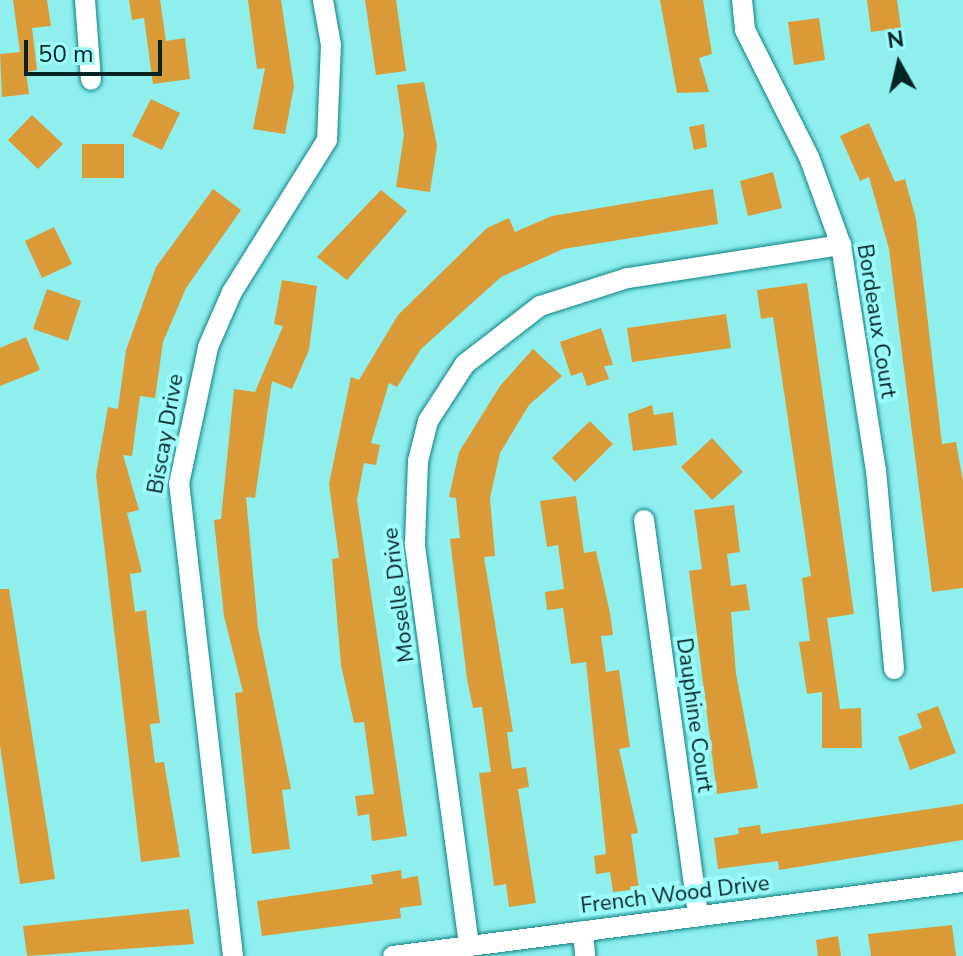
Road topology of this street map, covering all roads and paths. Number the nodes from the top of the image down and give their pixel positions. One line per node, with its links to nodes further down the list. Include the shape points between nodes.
1 (85, 0): 4 (street)
2 (323, 0): 12 (street, Biscay Drive, via 331,59 327,140 214,333 179,484)
3 (742, 0): 5 (street, Bordeaux Court, via 745,30 809,157)
4 (91, 80)
5 (841, 245): 7 (street, Bordeaux Court, via 877,484); 11 (street, Moselle Drive, via 628,278 540,306 465,364 428,421 415,543)
6 (644, 520): 9 (street, Dauphine Court)
7 (894, 669)
8 (963, 882): 9 (street, French Wood Drive)
9 (698, 916): 10 (street, French Wood Drive)
10 (583, 931): 11 (street, French Wood Drive); 14 (street)
11 (469, 945): 13 (street, French Wood Drive)
12 (233, 956)
13 (393, 956)
14 (585, 956)

